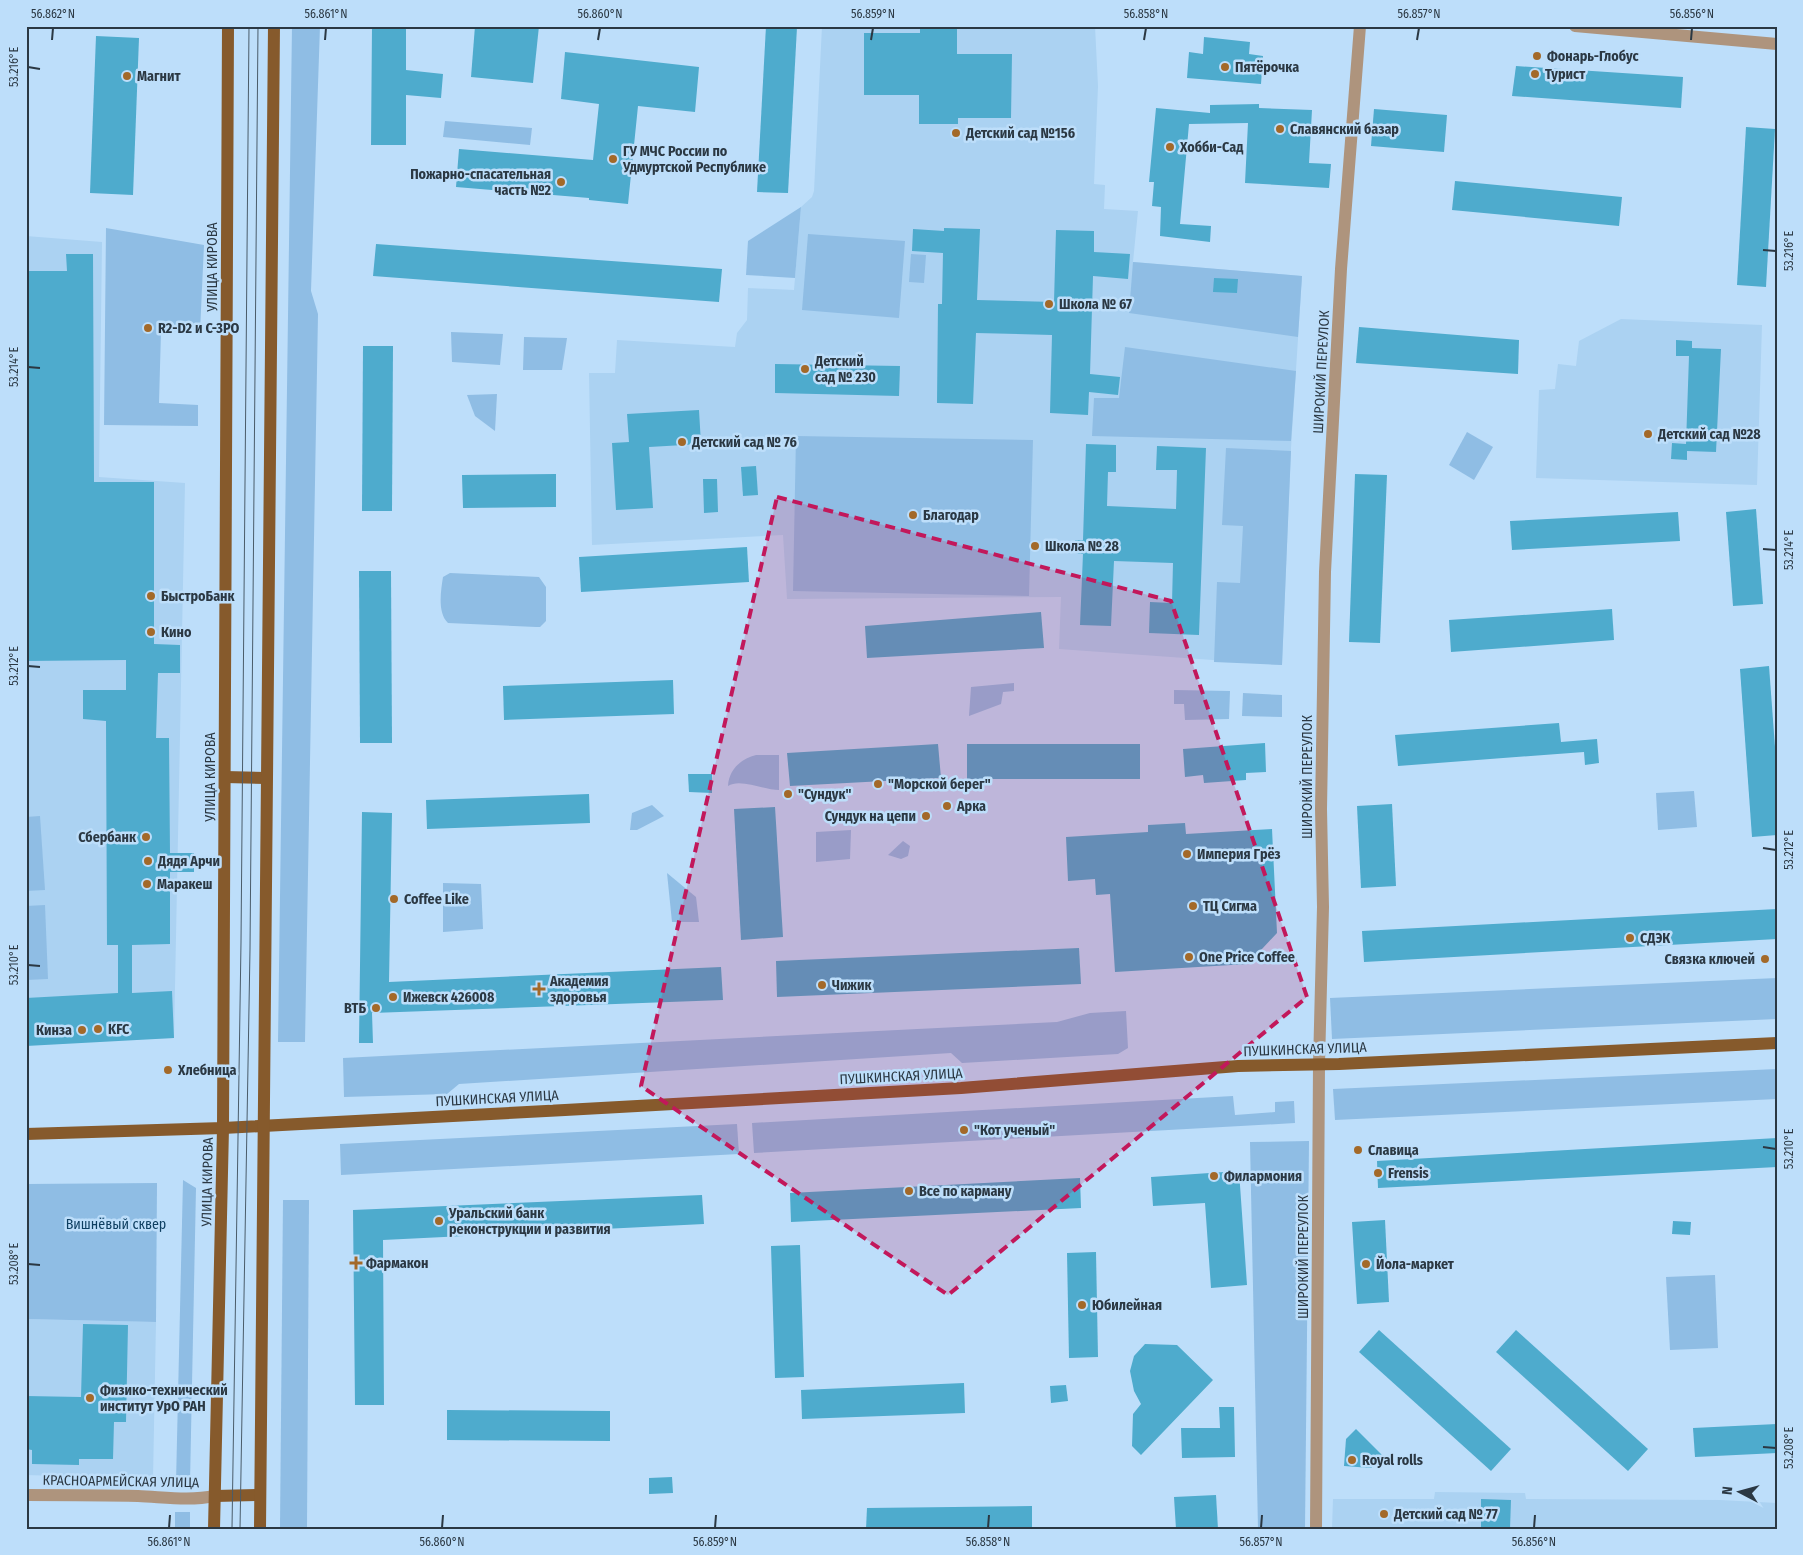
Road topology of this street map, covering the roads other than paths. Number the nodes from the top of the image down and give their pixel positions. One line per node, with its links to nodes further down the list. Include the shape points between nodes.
1 (228, 26): 6 (main road, УЛИЦА КИРОВА)
2 (274, 26): 7 (main road)
3 (1360, 26): 9 (street, ШИРОКИЙ ПЕРЕУЛОК, via 1342,260 1325,572)
4 (1575, 26): 5 (street)
5 (1777, 44)
6 (225, 777): 7 (main road); 11 (main road, УЛИЦА КИРОВА)
7 (266, 778): 10 (main road)
8 (1777, 1043): 9 (main road, ПУШКИНСКАЯ УЛИЦА)
9 (1319, 1064): 10 (main road, ПУШКИНСКАЯ УЛИЦА, via 1238,1066 961,1088); 18 (street, ШИРОКИЙ ПЕРЕУЛОК)
10 (262, 1126): 11 (main road, ПУШКИНСКАЯ УЛИЦА); 14 (main road)
11 (223, 1128): 12 (main road, ПУШКИНСКАЯ УЛИЦА); 15 (main road, УЛИЦА КИРОВА)
12 (26, 1134)
13 (26, 1495): 15 (street, КРАСНОАРМЕЙСКАЯ УЛИЦА, via 167,1499)
14 (260, 1495): 15 (main road); 17 (main road)
15 (215, 1496): 16 (main road, УЛИЦА КИРОВА)
16 (214, 1529)
17 (260, 1529)
18 (1316, 1529)

